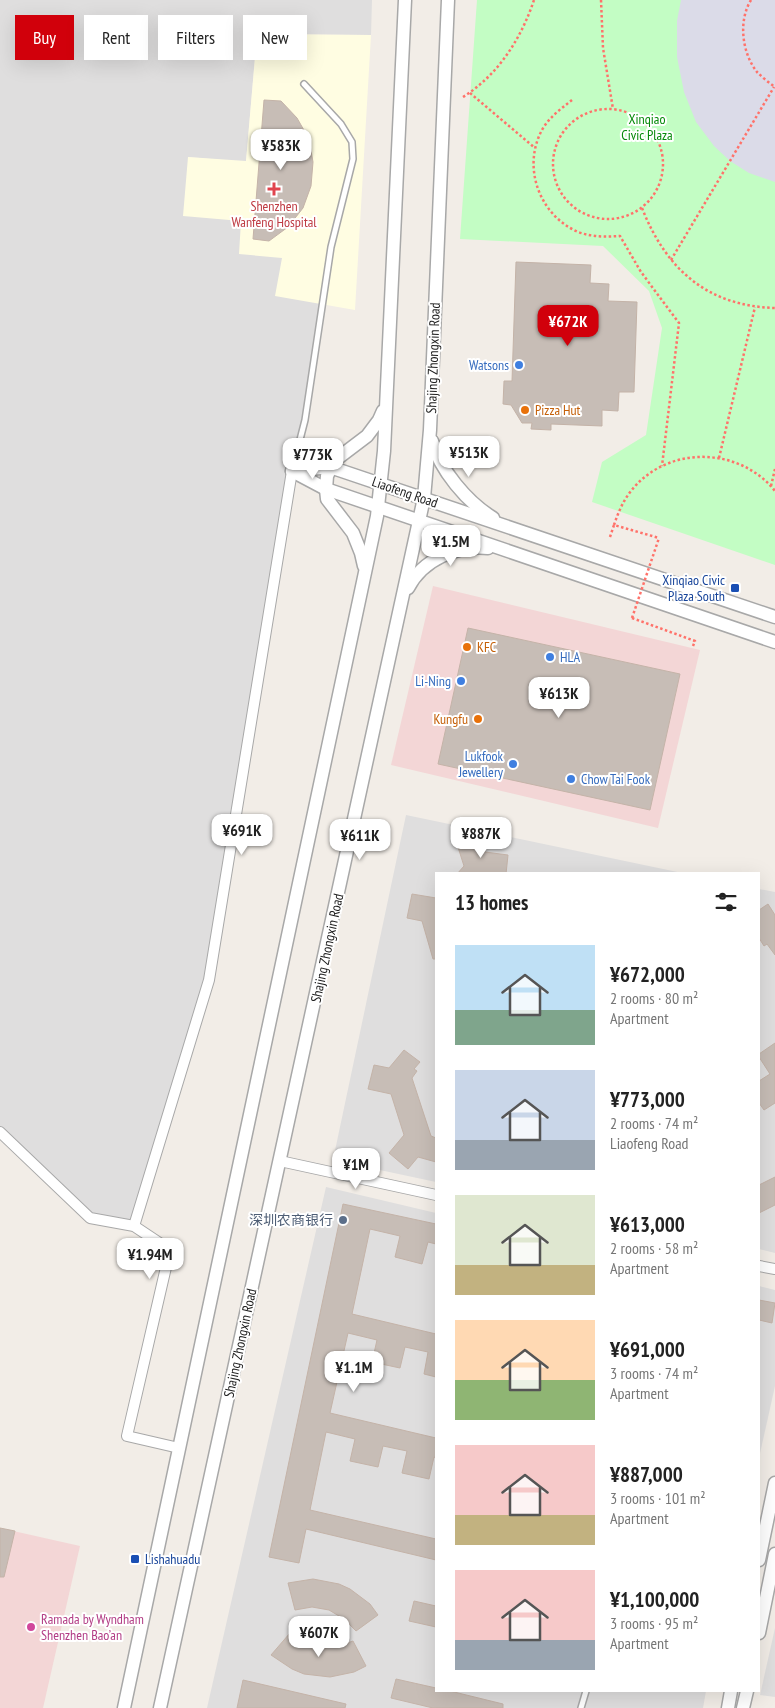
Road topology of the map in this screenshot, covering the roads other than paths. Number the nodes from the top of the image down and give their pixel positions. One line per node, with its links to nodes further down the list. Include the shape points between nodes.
1 (405, 0): 4 (street)
2 (448, 0): 5 (street, Shajing Zhongxin Road)
3 (304, 84): 7 (lane, via 341,124 352,142 353,159 331,247 306,420)
4 (386, 402): 6 (street, via 380,420 367,436); 8 (street)
5 (430, 430): 10 (street, Shajing Zhongxin Road); 13 (street, via 434,451 455,483 490,516)
6 (330, 466): 7 (street, Liaofeng Road); 8 (street, Liaofeng Road); 9 (street)
7 (292, 472): 9 (street, Liaofeng Road); 22 (street, via 210,980)
8 (381, 484): 10 (street, Liaofeng Road); 11 (street)
9 (326, 489): 11 (street, Liaofeng Road); 15 (street, via 327,499 353,532)
10 (424, 498): 12 (street, Shajing Zhongxin Road); 13 (street, Liaofeng Road)
11 (378, 507): 12 (street, Liaofeng Road); 15 (street)
12 (420, 521): 14 (street, Liaofeng Road); 16 (street, Shajing Zhongxin Road)
13 (506, 526): 17 (street, Liaofeng Road)
14 (502, 549): 16 (street, via 472,548 448,553 417,575); 18 (street, Liaofeng Road)
15 (365, 574): 25 (street)
16 (404, 597): 20 (street, Shajing Zhongxin Road)
17 (775, 617)
18 (775, 642)
19 (0, 1132): 22 (street, via 90,1218)
20 (280, 1161): 21 (street); 34 (street, Shajing Zhongxin Road)
21 (435, 1195)
22 (134, 1226): 25 (street, via 170,1250 127,1436)
23 (760, 1266): 24 (street)
24 (775, 1269)
25 (179, 1448): 33 (street)
26 (775, 1483): 28 (street)
27 (775, 1554): 29 (street)
28 (760, 1555)
29 (760, 1628)
30 (586, 1692): 35 (lane)
31 (731, 1692): 36 (street)
32 (747, 1692): 37 (street)
33 (124, 1708)
34 (160, 1708)
35 (581, 1708)
36 (728, 1708)
37 (743, 1708)

